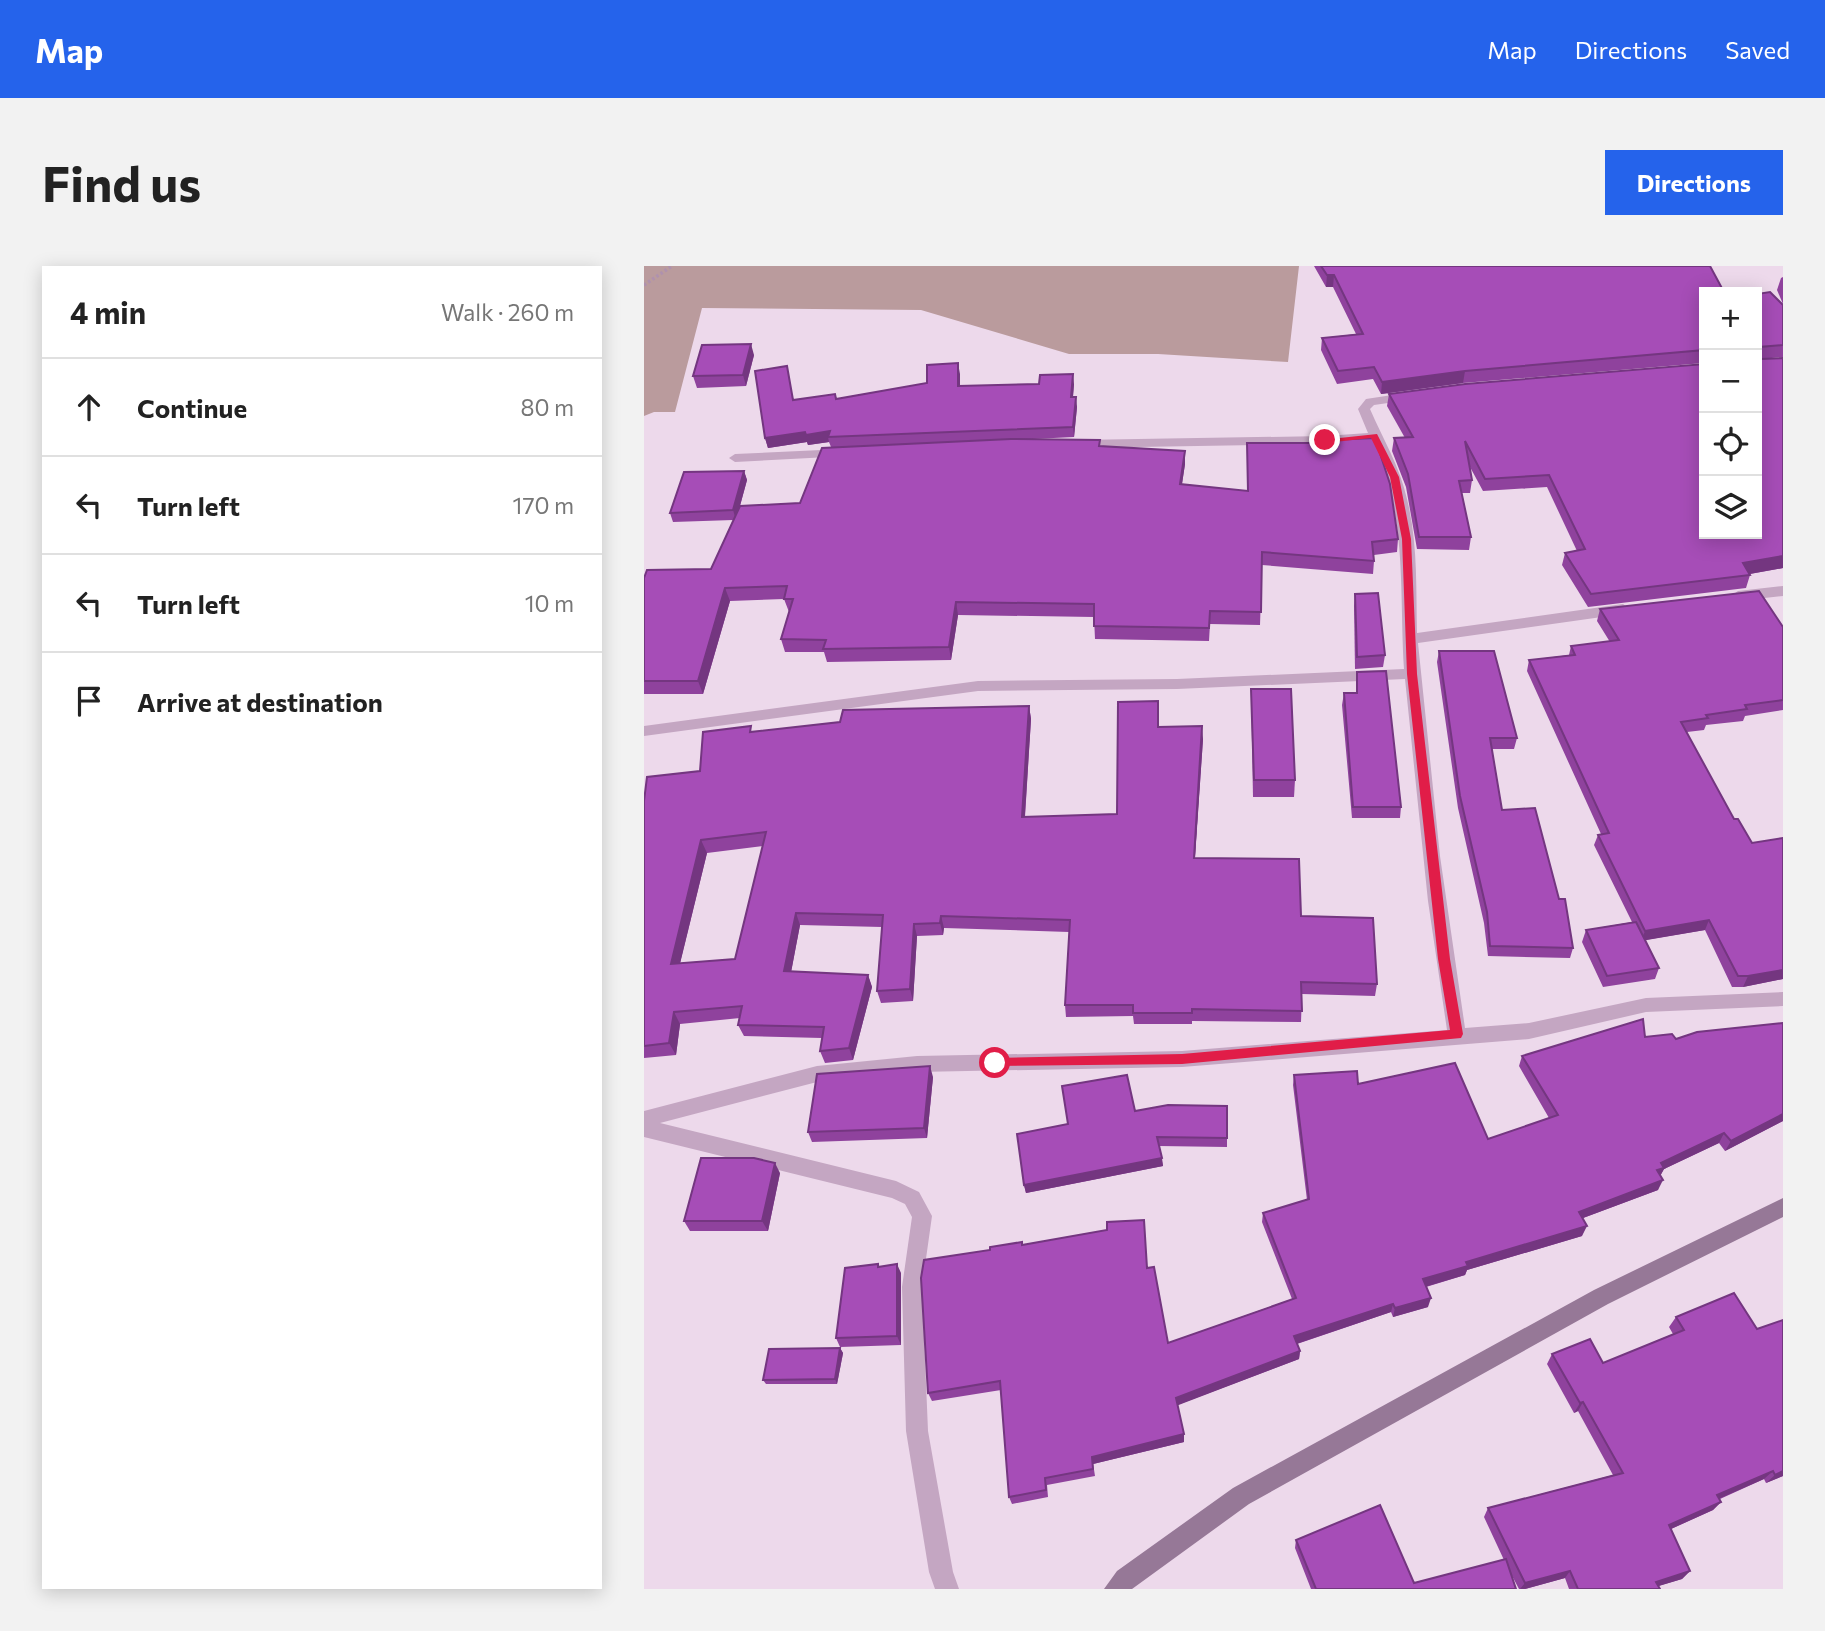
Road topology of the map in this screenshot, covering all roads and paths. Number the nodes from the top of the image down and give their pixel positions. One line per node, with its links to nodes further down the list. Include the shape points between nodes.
1 (672, 266): 2 (path)
2 (644, 285)
3 (1423, 395): 4 (street, via 1370,402 1364,409)
4 (1374, 436): 5 (street); 11 (street, via 1395,477 1407,539)
5 (1066, 444)
6 (860, 452): 7 (street)
7 (735, 458)
8 (1783, 591): 9 (street)
9 (1728, 597)
10 (1632, 608): 11 (street)
11 (1411, 639): 12 (street)
12 (1412, 674): 13 (street, via 1177,684 978,686); 15 (street, via 1444,959)
13 (644, 731)
14 (1783, 999): 15 (street, via 1646,1005 1530,1031)
15 (1457, 1034): 16 (street, via 1182,1059 917,1065 817,1074)
16 (644, 1119)
17 (644, 1128): 19 (street, via 896,1190 912,1198 922,1216 912,1287 917,1431)
18 (1783, 1207): 20 (street, via 1601,1297 1241,1496)
19 (947, 1589)
20 (1116, 1589)

